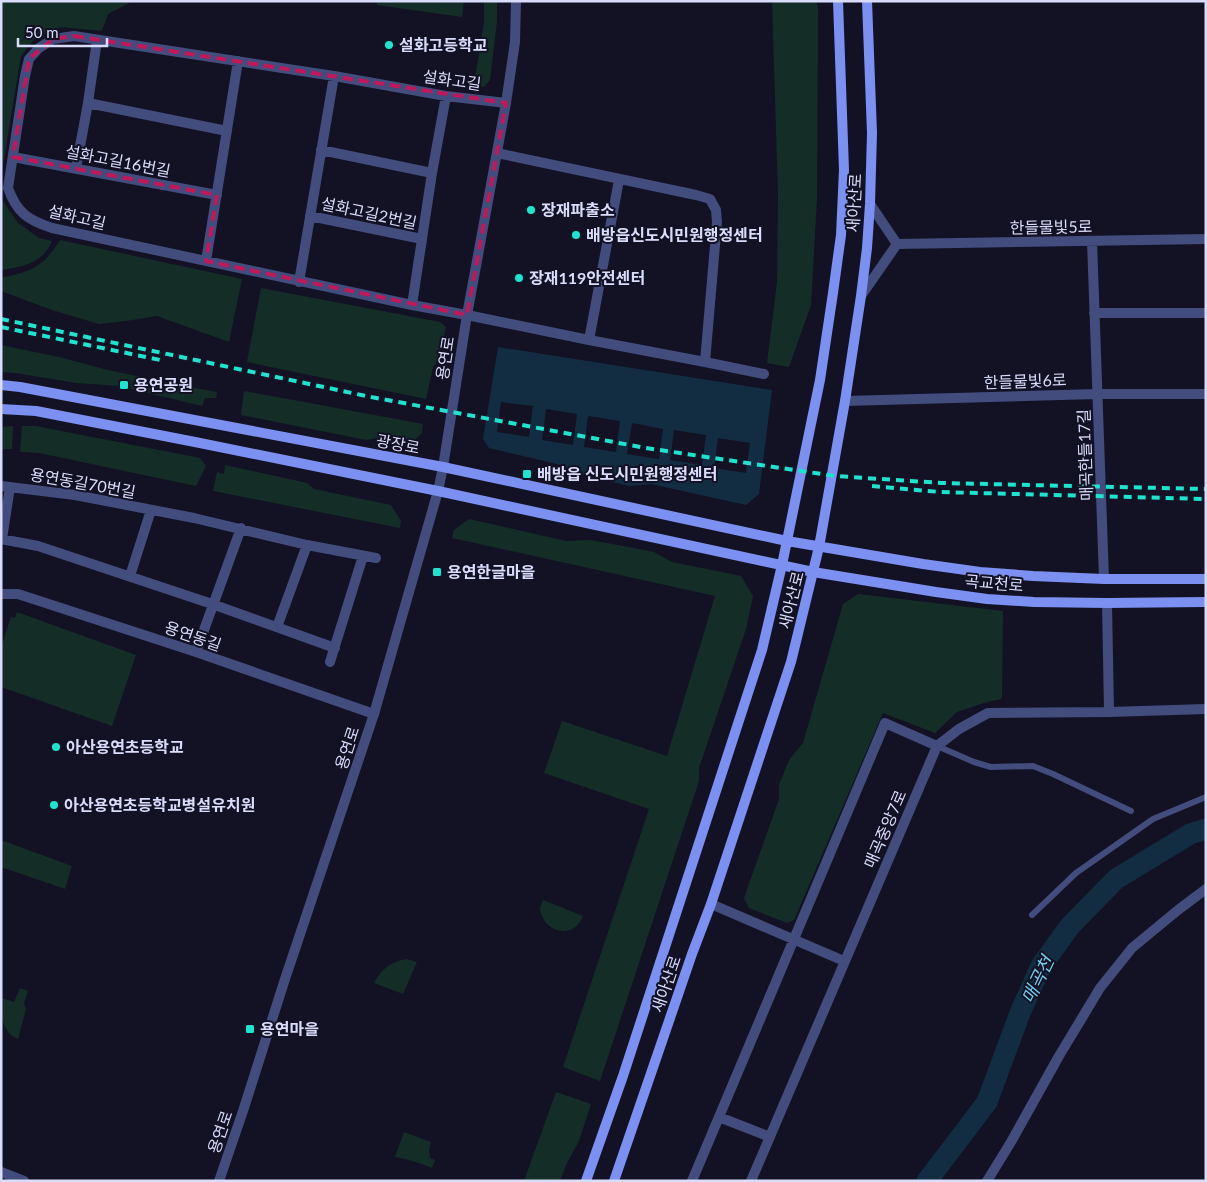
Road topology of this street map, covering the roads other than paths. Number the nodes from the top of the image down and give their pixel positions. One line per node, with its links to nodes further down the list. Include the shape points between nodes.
1 (516, 1): 9 (street, 용연로, via 515,42)
2 (838, 1): 45 (main road, 새아산로, via 844,170 841,235 820,380)
3 (867, 1): 18 (main road, 새아산로, via 872,134)
4 (97, 40): 5 (street, 설화고길); 8 (street); 13 (street, 설화고길, via 74,36 53,39 29,58)
5 (238, 61): 6 (street, 설화고길); 10 (street)
6 (334, 76): 7 (street, 설화고길); 11 (street)
7 (446, 96): 9 (street, 설화고길); 15 (street, 설화고길2번길)
8 (88, 103): 10 (street); 14 (street)
9 (506, 103): 12 (street, 용연로)
10 (226, 131): 17 (street)
11 (321, 150): 15 (street); 19 (street)
12 (497, 153): 16 (street); 30 (street, 용연로)
13 (13, 157): 14 (street, 설화고길16번길); 24 (street, 설화고길, via 8,188 13,202 26,217 37,223)
14 (76, 168): 17 (street, 설화고길16번길)
15 (432, 173): 21 (street, 설화고길2번길)
16 (620, 180): 31 (street); 32 (street, via 710,199 716,210)
17 (217, 195): 24 (street)
18 (870, 204): 23 (street); 26 (main road, 새아산로)
19 (310, 216): 21 (street, 설화고길2번길); 25 (street)
20 (1206, 238): 22 (street, 한들물빛5로)
21 (422, 239): 27 (street, 설화고길2번길)
22 (1092, 241): 23 (street, 한들물빛5로); 28 (street, 매곡한들17길)
23 (897, 244): 26 (street)
24 (206, 261): 25 (street, 설화고길)
25 (299, 282): 27 (street, 설화고길)
26 (861, 296): 37 (main road, 새아산로)
27 (412, 306): 30 (street, 설화고길)
28 (1094, 313): 29 (street); 35 (street, 매곡한들17길)
29 (1206, 313)
30 (467, 315): 31 (street); 39 (street, 용연로)
31 (589, 340): 32 (street)
32 (705, 362): 33 (street)
33 (764, 374)
34 (1, 385): 39 (main road, 광장로)
35 (1097, 394): 36 (street, 한들물빛6로); 37 (street, 한들물빛6로); 53 (street, 매곡한들17길)
36 (1206, 394)
37 (845, 402): 47 (main road, 새아산로)
38 (1, 409): 41 (main road, via 36,411)
39 (443, 467): 41 (street, 용연로); 45 (main road, 광장로)
40 (6, 486): 42 (street, 용연동길70번길); 44 (street, 용연동길70번길)
41 (438, 491): 50 (main road); 65 (street, 용연로)
42 (151, 510): 43 (street, 용연동길70번길); 52 (street, 용연동길70번길)
43 (241, 528): 46 (street, 용연동길70번길); 58 (street)
44 (2, 539): 52 (street, via 38,546)
45 (787, 541): 47 (main road, 곡교천로); 50 (main road, 새아산로)
46 (307, 545): 48 (street, 용연동길70번길); 59 (street)
47 (819, 547): 51 (main road, 새아산로); 53 (main road, 곡교천로, via 980,572)
48 (363, 556): 49 (street, 용연동길70번길); 60 (street)
49 (376, 558)
50 (782, 565): 51 (main road, 곡교천로); 79 (main road, 새아산로, via 762,650)
51 (813, 572): 57 (main road, 곡교천로, via 987,599); 70 (main road, 새아산로, via 791,662)
52 (130, 576): 58 (street)
53 (1104, 579): 54 (main road, 곡교천로)
54 (1206, 579)
55 (1, 594): 61 (street, 용연동길, via 18,594)
56 (1206, 602): 57 (main road, 곡교천로)
57 (1107, 603): 64 (street)
58 (212, 604): 59 (street); 61 (street)
59 (277, 627): 60 (street)
60 (335, 648): 62 (street)
61 (196, 652): 65 (street, 용연동길)
62 (330, 662)
63 (1206, 709): 64 (street, 매곡중앙7로)
64 (1109, 712): 66 (street, 매곡중앙7로, via 988,713)
65 (374, 714): 78 (street, 용연로)
66 (937, 746): 68 (lane, via 990,767 1033,766); 72 (street, via 885,723); 73 (street, 매곡중앙7로)
67 (1206, 797): 71 (lane, via 1153,819 1076,873)
68 (1131, 811)
69 (1206, 890): 83 (street, via 1132,948 1100,988)
70 (711, 904): 72 (street); 80 (main road, 새아산로)
71 (1032, 915)
72 (794, 940): 73 (street); 74 (street)
73 (844, 961): 75 (street, 매곡중앙7로)
74 (719, 1116): 75 (street); 81 (street)
75 (770, 1137): 82 (street, 매곡중앙7로)
76 (1, 1172): 77 (street)
77 (24, 1181)
78 (219, 1181)
79 (586, 1181)
80 (614, 1181)
81 (692, 1181)
82 (751, 1181)
83 (988, 1181)

